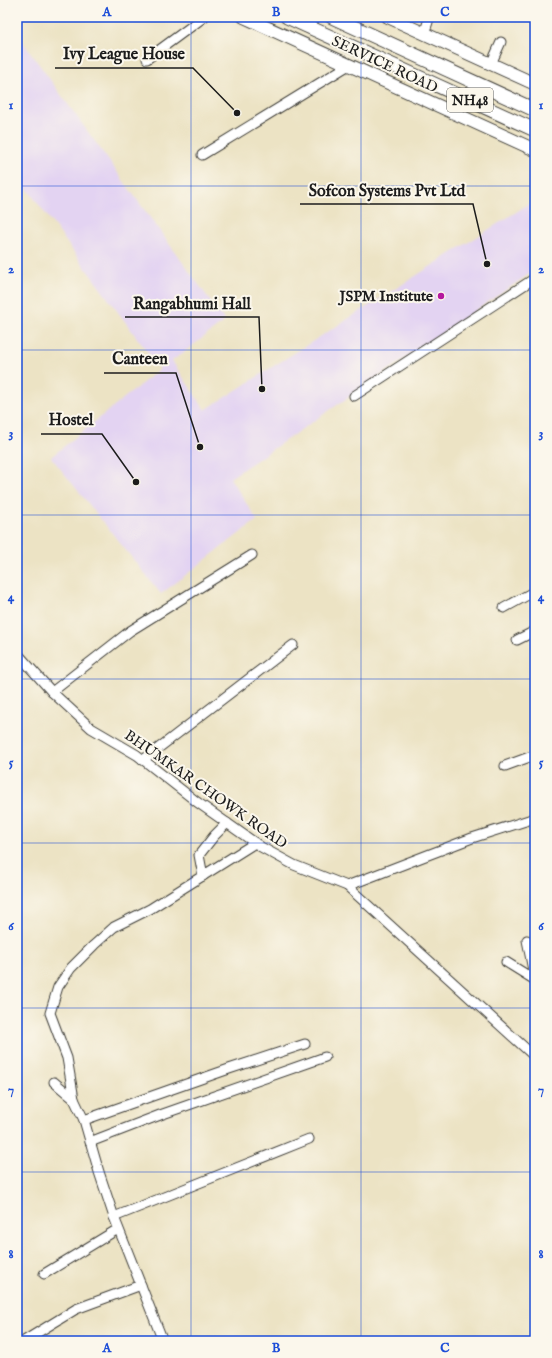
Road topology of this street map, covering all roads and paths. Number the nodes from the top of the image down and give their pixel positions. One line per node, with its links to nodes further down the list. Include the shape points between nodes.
1 (204, 17): 9 (street)
2 (244, 17): 11 (main road, SERVICE ROAD)
3 (288, 17): 14 (highway, NH48)
4 (332, 17): 13 (highway, NH48)
5 (388, 17): 7 (main road)
6 (428, 17): 7 (street)
7 (424, 34): 10 (main road)
8 (502, 42): 10 (street)
9 (147, 59)
10 (491, 64): 12 (main road)
11 (349, 65): 15 (main road, SERVICE ROAD); 16 (street)
12 (535, 84)
13 (535, 110)
14 (535, 130)
15 (535, 150)
16 (202, 156)
17 (535, 278): 18 (street)
18 (354, 396)
19 (252, 555): 26 (street, via 130,631)
20 (535, 591): 21 (street)
21 (504, 608)
22 (535, 631): 23 (street)
23 (517, 640)
24 (293, 645): 28 (street)
25 (17, 653): 26 (street, BHUMKAR CHOWK ROAD)
26 (52, 692): 28 (street, BHUMKAR CHOWK ROAD, via 91,728)
27 (535, 755): 29 (street)
28 (143, 760): 31 (street, BHUMKAR CHOWK ROAD)
29 (505, 766)
30 (535, 818): 34 (street, via 472,838)
31 (227, 823): 32 (street, BHUMKAR CHOWK ROAD); 33 (street, via 199,855)
32 (255, 842): 33 (street); 34 (street, BHUMKAR CHOWK ROAD, via 294,865)
33 (203, 876): 42 (street, via 150,909 114,927 71,968 58,987 50,1014 67,1058)
34 (347, 886): 40 (street, BHUMKAR CHOWK ROAD)
35 (527, 940): 37 (street)
36 (506, 962): 37 (street)
37 (535, 980)
38 (305, 1044): 43 (street)
39 (325, 1057): 45 (street)
40 (535, 1057)
41 (54, 1082): 42 (street)
42 (74, 1099): 43 (street)
43 (84, 1120): 45 (street)
44 (309, 1139): 46 (street)
45 (90, 1142): 46 (street)
46 (114, 1217): 47 (street)
47 (118, 1229): 48 (street); 49 (street)
48 (44, 1274)
49 (141, 1285): 50 (street, via 76,1309); 51 (street)
50 (24, 1341)
51 (163, 1341)

